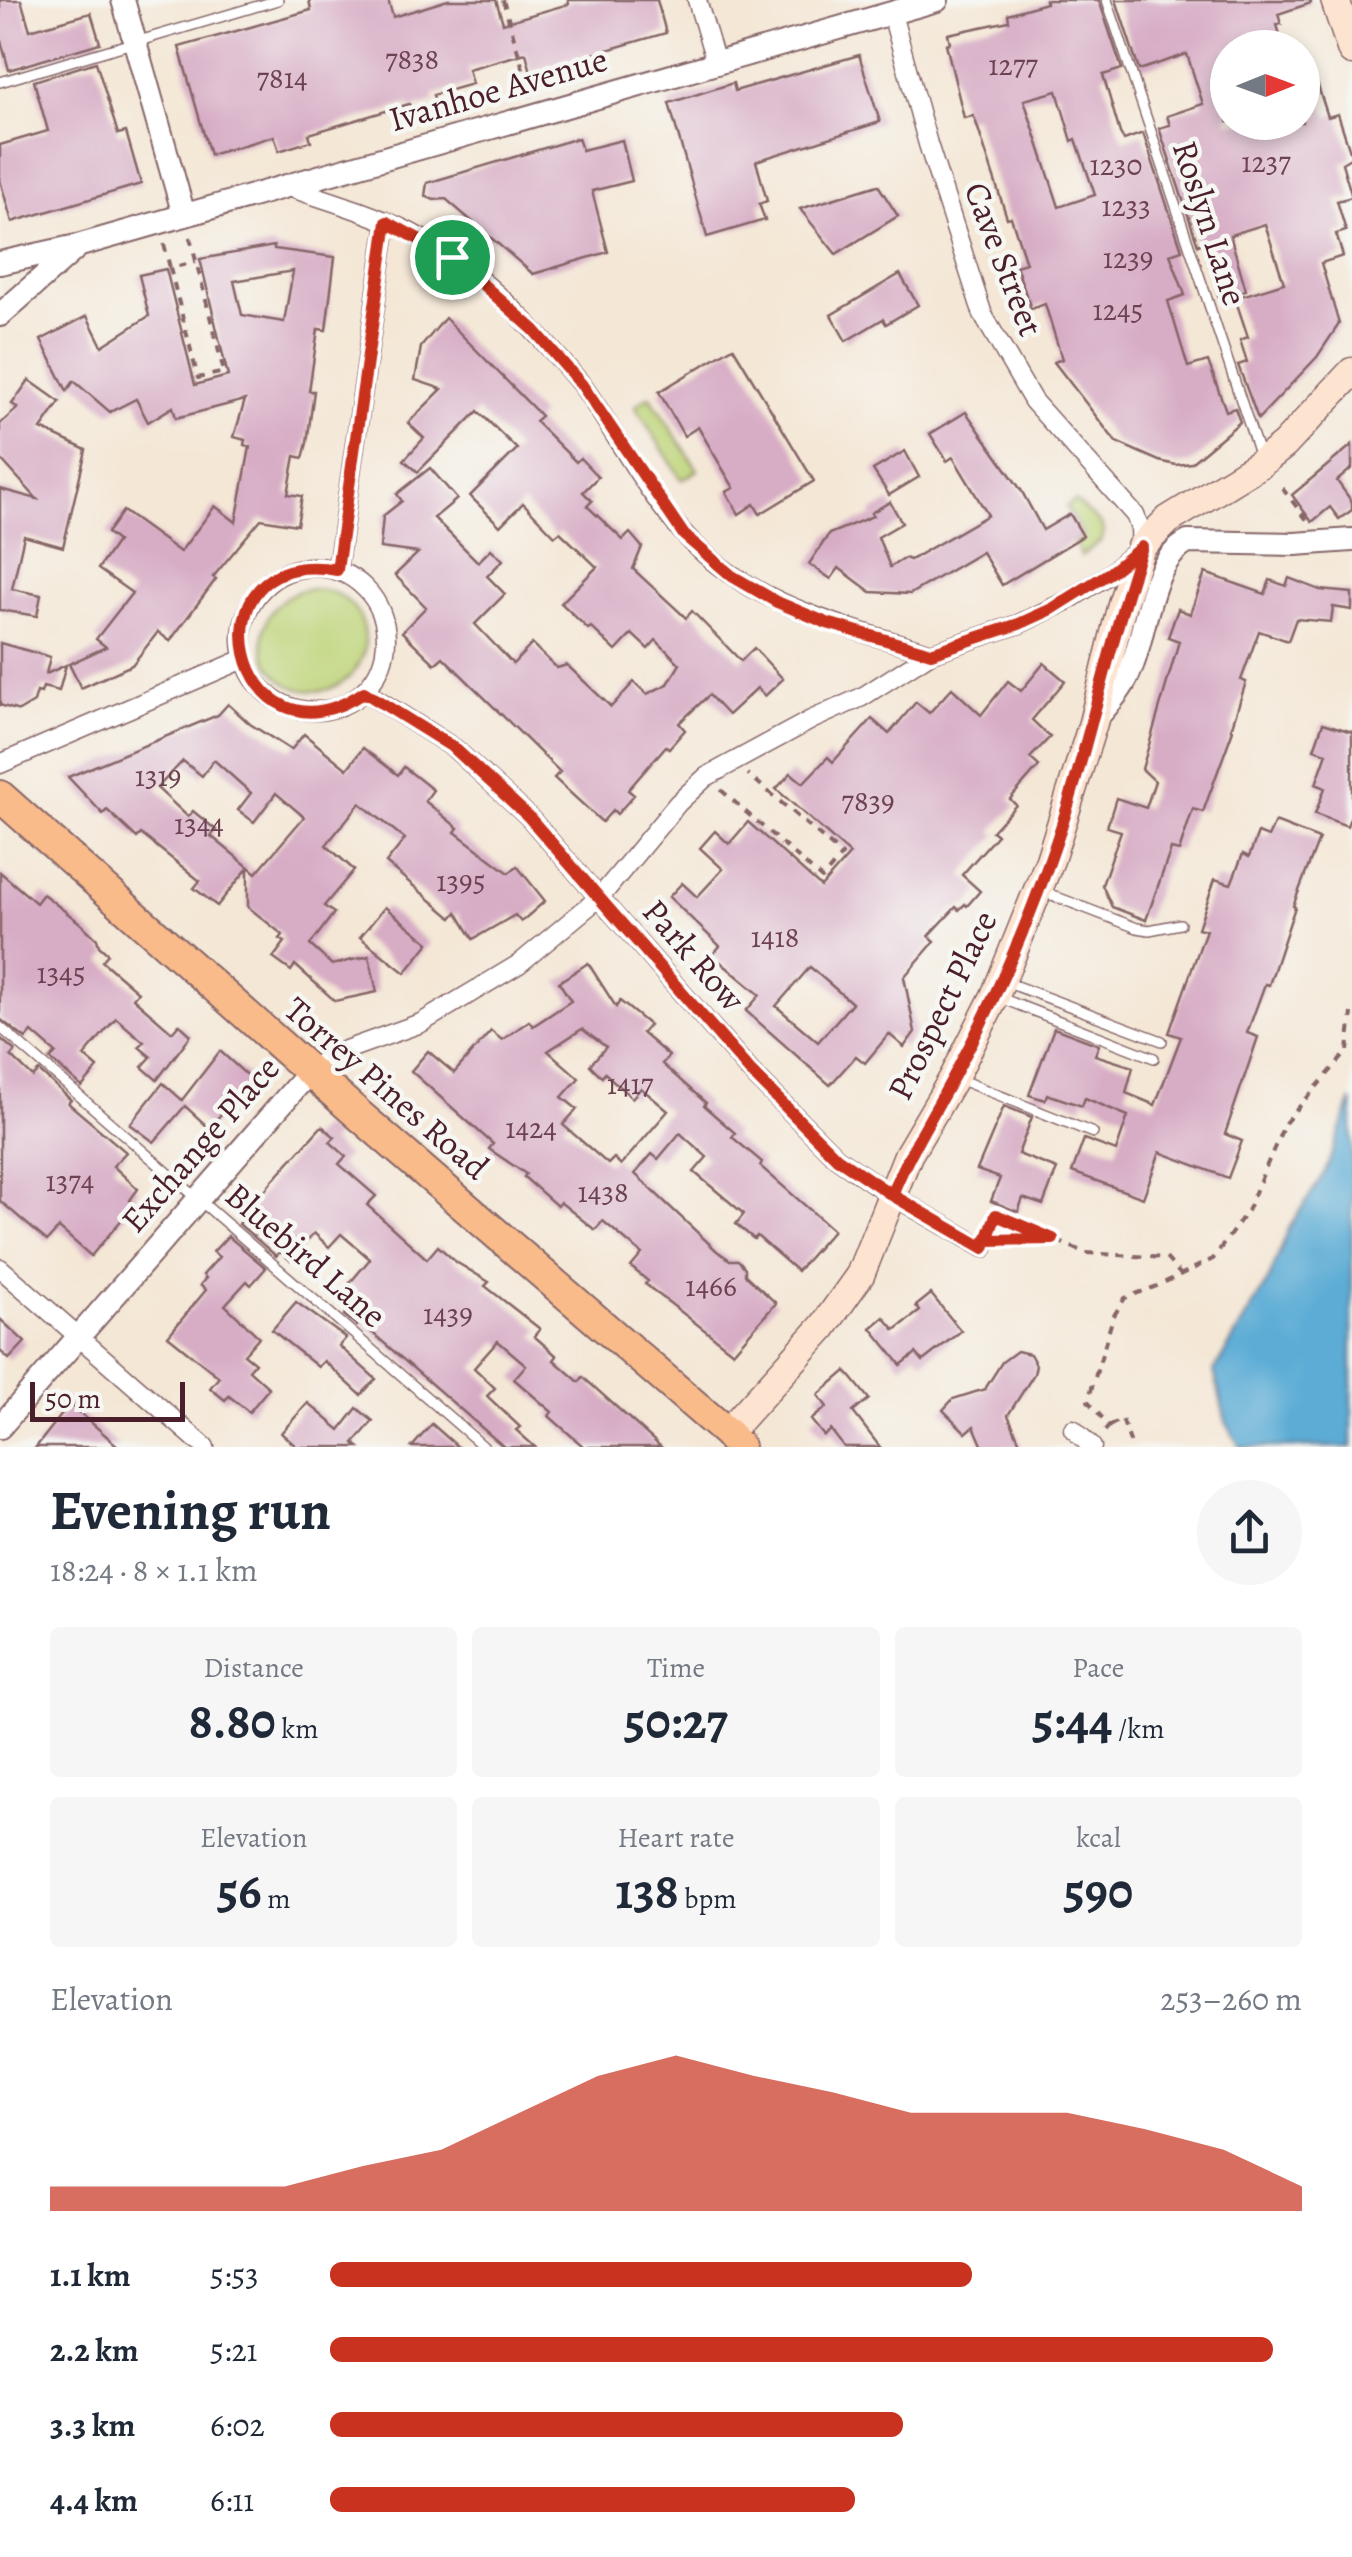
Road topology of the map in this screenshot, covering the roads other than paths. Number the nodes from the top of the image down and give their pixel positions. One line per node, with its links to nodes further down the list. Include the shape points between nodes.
1 (123, 0): 8 (street)
2 (278, 0): 8 (lane)
3 (698, 0): 10 (street)
4 (937, 0): 7 (street, Ivanhoe Avenue)
5 (1107, 0): 19 (lane, Roslyn Lane)
6 (1335, 0): 9 (main road)
7 (892, 14): 10 (street, Ivanhoe Avenue); 21 (street, Cave Street, via 983,315 1033,401 1135,515)
8 (134, 42): 11 (lane); 13 (street)
9 (1352, 51)
10 (716, 64): 12 (street, Ivanhoe Avenue)
11 (0, 82)
12 (284, 186): 13 (street, Ivanhoe Avenue); 14 (street)
13 (184, 215): 15 (street, Ivanhoe Avenue)
14 (387, 222): 22 (street); 23 (street, via 452,257 534,330 582,385 684,535 709,558 777,602)
15 (78, 246): 16 (street, Ivanhoe Avenue); 17 (street)
16 (0, 263)
17 (0, 315)
18 (1352, 372): 19 (main road)
19 (1262, 463): 21 (main road, via 1168,520)
20 (1352, 540): 26 (street, via 1188,542 1176,549 1162,568 1124,683)
21 (1142, 547): 23 (street, Exchange Place, via 1052,609); 26 (main road, Prospect Place)
22 (337, 570): 24 (street, via 292,569 258,590 243,626); 25 (street, via 359,582 385,623 386,648)
23 (931, 653): 30 (street, Exchange Place, via 862,697 706,777)
24 (244, 659): 25 (street, via 273,699 295,709 320,712); 27 (street)
25 (364, 692): 30 (street, Park Row, via 454,748)
26 (1093, 723): 29 (main road, Prospect Place)
27 (0, 764)
28 (0, 796): 36 (main road, Torrey Pines Road)
29 (1038, 890): 31 (lane, via 1137,928); 32 (main road, Prospect Place)
30 (601, 896): 36 (street, Exchange Place, via 519,964 421,1023 332,1055); 39 (street, Park Row, via 750,1071 837,1158)
31 (1180, 924)
32 (998, 988): 34 (lane); 35 (lane); 37 (main road, Prospect Place)
33 (0, 1028): 40 (lane, Bluebird Lane)
34 (1162, 1040)
35 (1154, 1058)
36 (310, 1071): 40 (street, Exchange Place); 46 (main road, Torrey Pines Road)
37 (954, 1077): 38 (lane); 39 (main road, Prospect Place)
38 (1093, 1133)
39 (892, 1195): 41 (street, Park Row); 46 (main road, Prospect Place, via 860,1275)
40 (200, 1199): 43 (street, Exchange Place); 48 (lane, Bluebird Lane)
41 (984, 1248)
42 (0, 1268): 43 (street)
43 (80, 1336): 44 (street, Exchange Place); 47 (street)
44 (0, 1428)
45 (1073, 1429): 50 (street)
46 (727, 1442): 49 (main road, Torrey Pines Road)
47 (205, 1447)
48 (484, 1447)
49 (756, 1447)
50 (1092, 1447)

